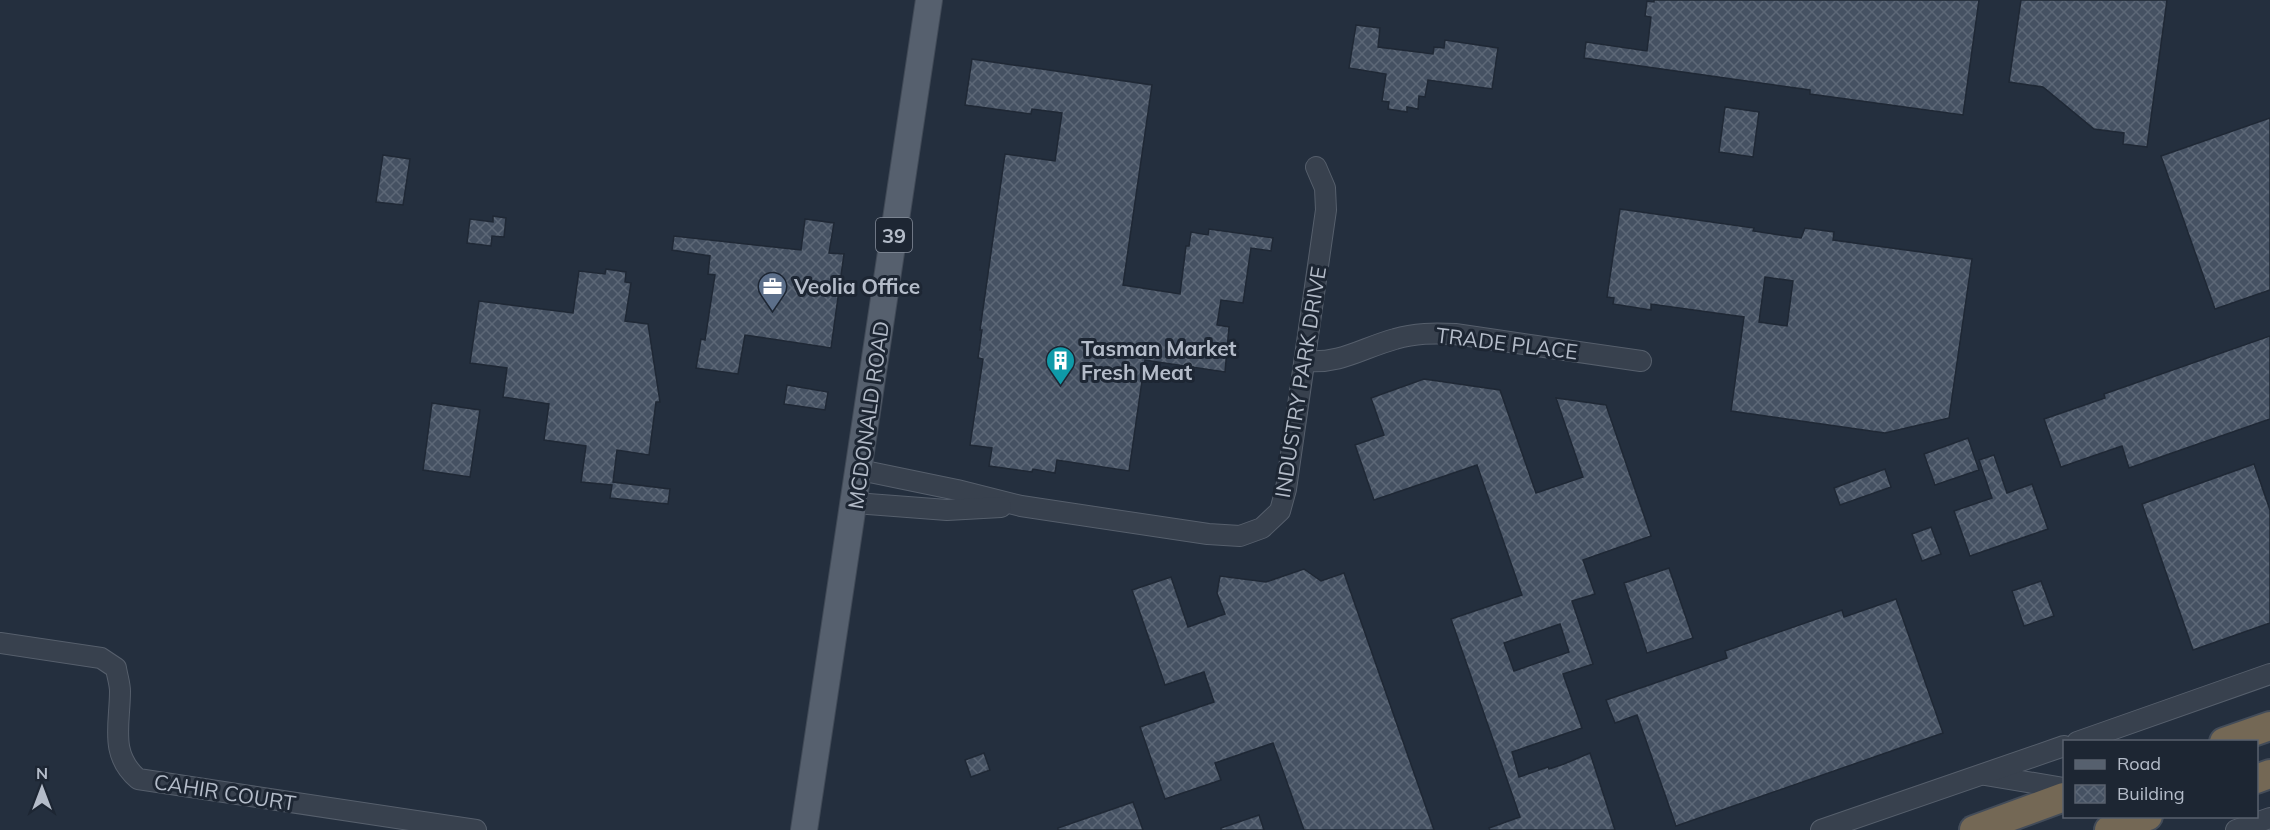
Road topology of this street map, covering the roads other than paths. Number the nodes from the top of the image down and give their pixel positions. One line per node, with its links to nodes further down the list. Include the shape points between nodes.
1 (929, 0): 5 (main road, MCDONALD ROAD / 39)
2 (1316, 166): 3 (street, INDUSTRY PARK DRIVE, via 1325,188 1326,210)
3 (1306, 361): 4 (street, TRADE PLACE, via 1334,361 1396,338 1426,333); 7 (street, INDUSTRY PARK DRIVE, via 1286,489 1280,511 1262,528 1240,536 1208,534)
4 (1641, 361)
5 (860, 470): 6 (main road, MCDONALD ROAD / 39); 7 (street, INDUSTRY PARK DRIVE)
6 (855, 502): 7 (street, INDUSTRY PARK DRIVE, via 947,510); 22 (main road, MCDONALD ROAD / 39)
7 (1021, 506)
8 (0, 643): 21 (street, CAHIR COURT, via 101,657 116,668 120,753 126,769 138,779)
9 (2270, 674): 10 (street)
10 (2139, 720): 12 (street); 13 (street)
11 (2270, 726): 14 (highway)
12 (2080, 740)
13 (2129, 740)
14 (2227, 740)
15 (2063, 746): 16 (street)
16 (1982, 774): 17 (street); 23 (street)
17 (2063, 788)
18 (2063, 797): 24 (highway)
19 (2142, 818): 25 (highway)
20 (2270, 818): 26 (street)
21 (476, 830)
22 (804, 830)
23 (1821, 830)
24 (1974, 830)
25 (2109, 830)
26 (2236, 830)

